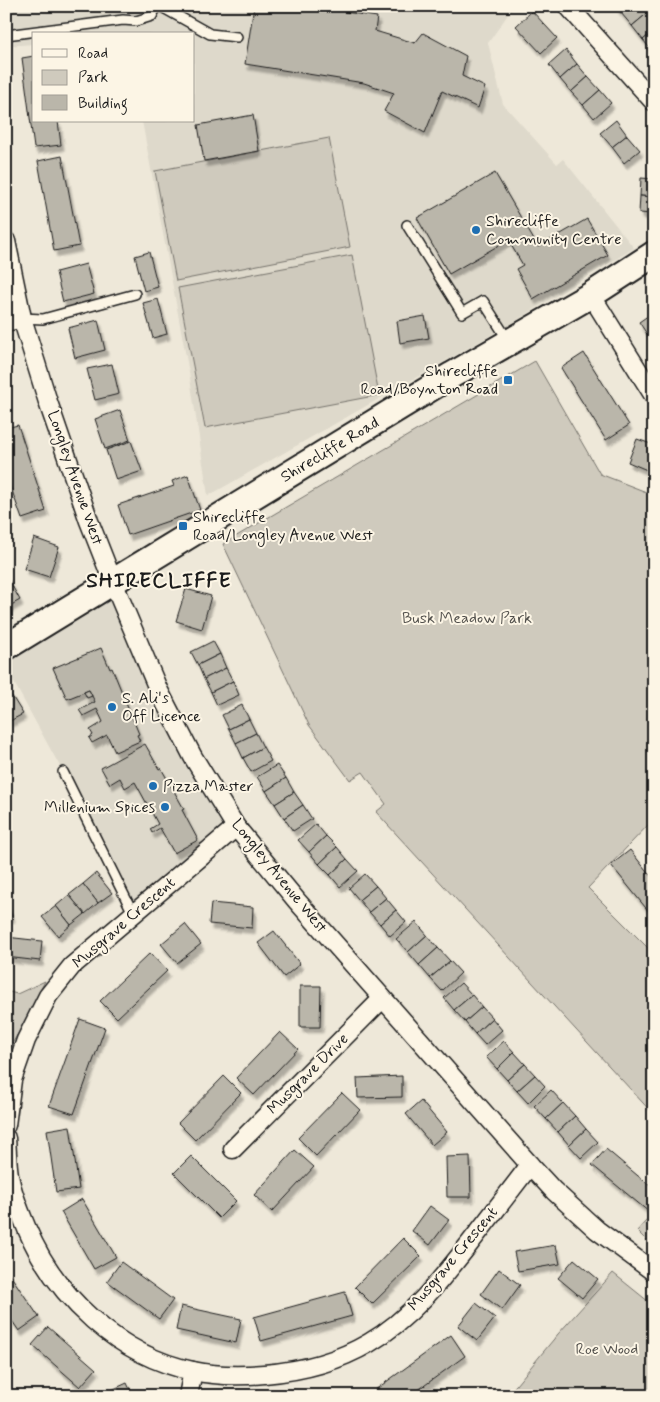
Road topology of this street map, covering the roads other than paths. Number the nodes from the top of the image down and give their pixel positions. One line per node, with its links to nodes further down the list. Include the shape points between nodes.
1 (159, 6): 3 (lane, via 152,16 136,21); 4 (lane, via 210,34)
2 (568, 6): 5 (street)
3 (6, 35)
4 (237, 37)
5 (654, 102)
6 (407, 225): 12 (lane, via 462,313 483,301)
7 (6, 241): 11 (street, Longley Avenue West)
8 (654, 254): 10 (street, Shirecliffe Road)
9 (135, 294): 11 (lane, via 43,319)
10 (591, 295): 12 (street, Shirecliffe Road); 13 (street)
11 (14, 320): 14 (street, Longley Avenue West)
12 (509, 342): 14 (street, Shirecliffe Road)
13 (654, 396)
14 (113, 582): 15 (street, Shirecliffe Road); 17 (street, Longley Avenue West, via 158,689 193,757)
15 (6, 647)
16 (63, 772): 18 (lane)
17 (236, 827): 18 (street, Musgrave Crescent); 19 (street, Longley Avenue West)
18 (133, 913): 20 (street, Musgrave Crescent, via 72,966 48,996)
19 (382, 999): 23 (street, Musgrave Drive); 24 (street, Longley Avenue West)
20 (9, 1083): 21 (street, Musgrave Crescent)
21 (6, 1125)
22 (6, 1138): 26 (street, Musgrave Crescent, via 9,1176 18,1209 36,1251 57,1283 112,1335 141,1352)
23 (233, 1149)
24 (530, 1165): 25 (street, Longley Avenue West, via 597,1230); 26 (street, Musgrave Crescent, via 442,1278 406,1316 369,1343 329,1362 288,1372 240,1376)
25 (654, 1272)
26 (193, 1371): 27 (street)
27 (188, 1396)

